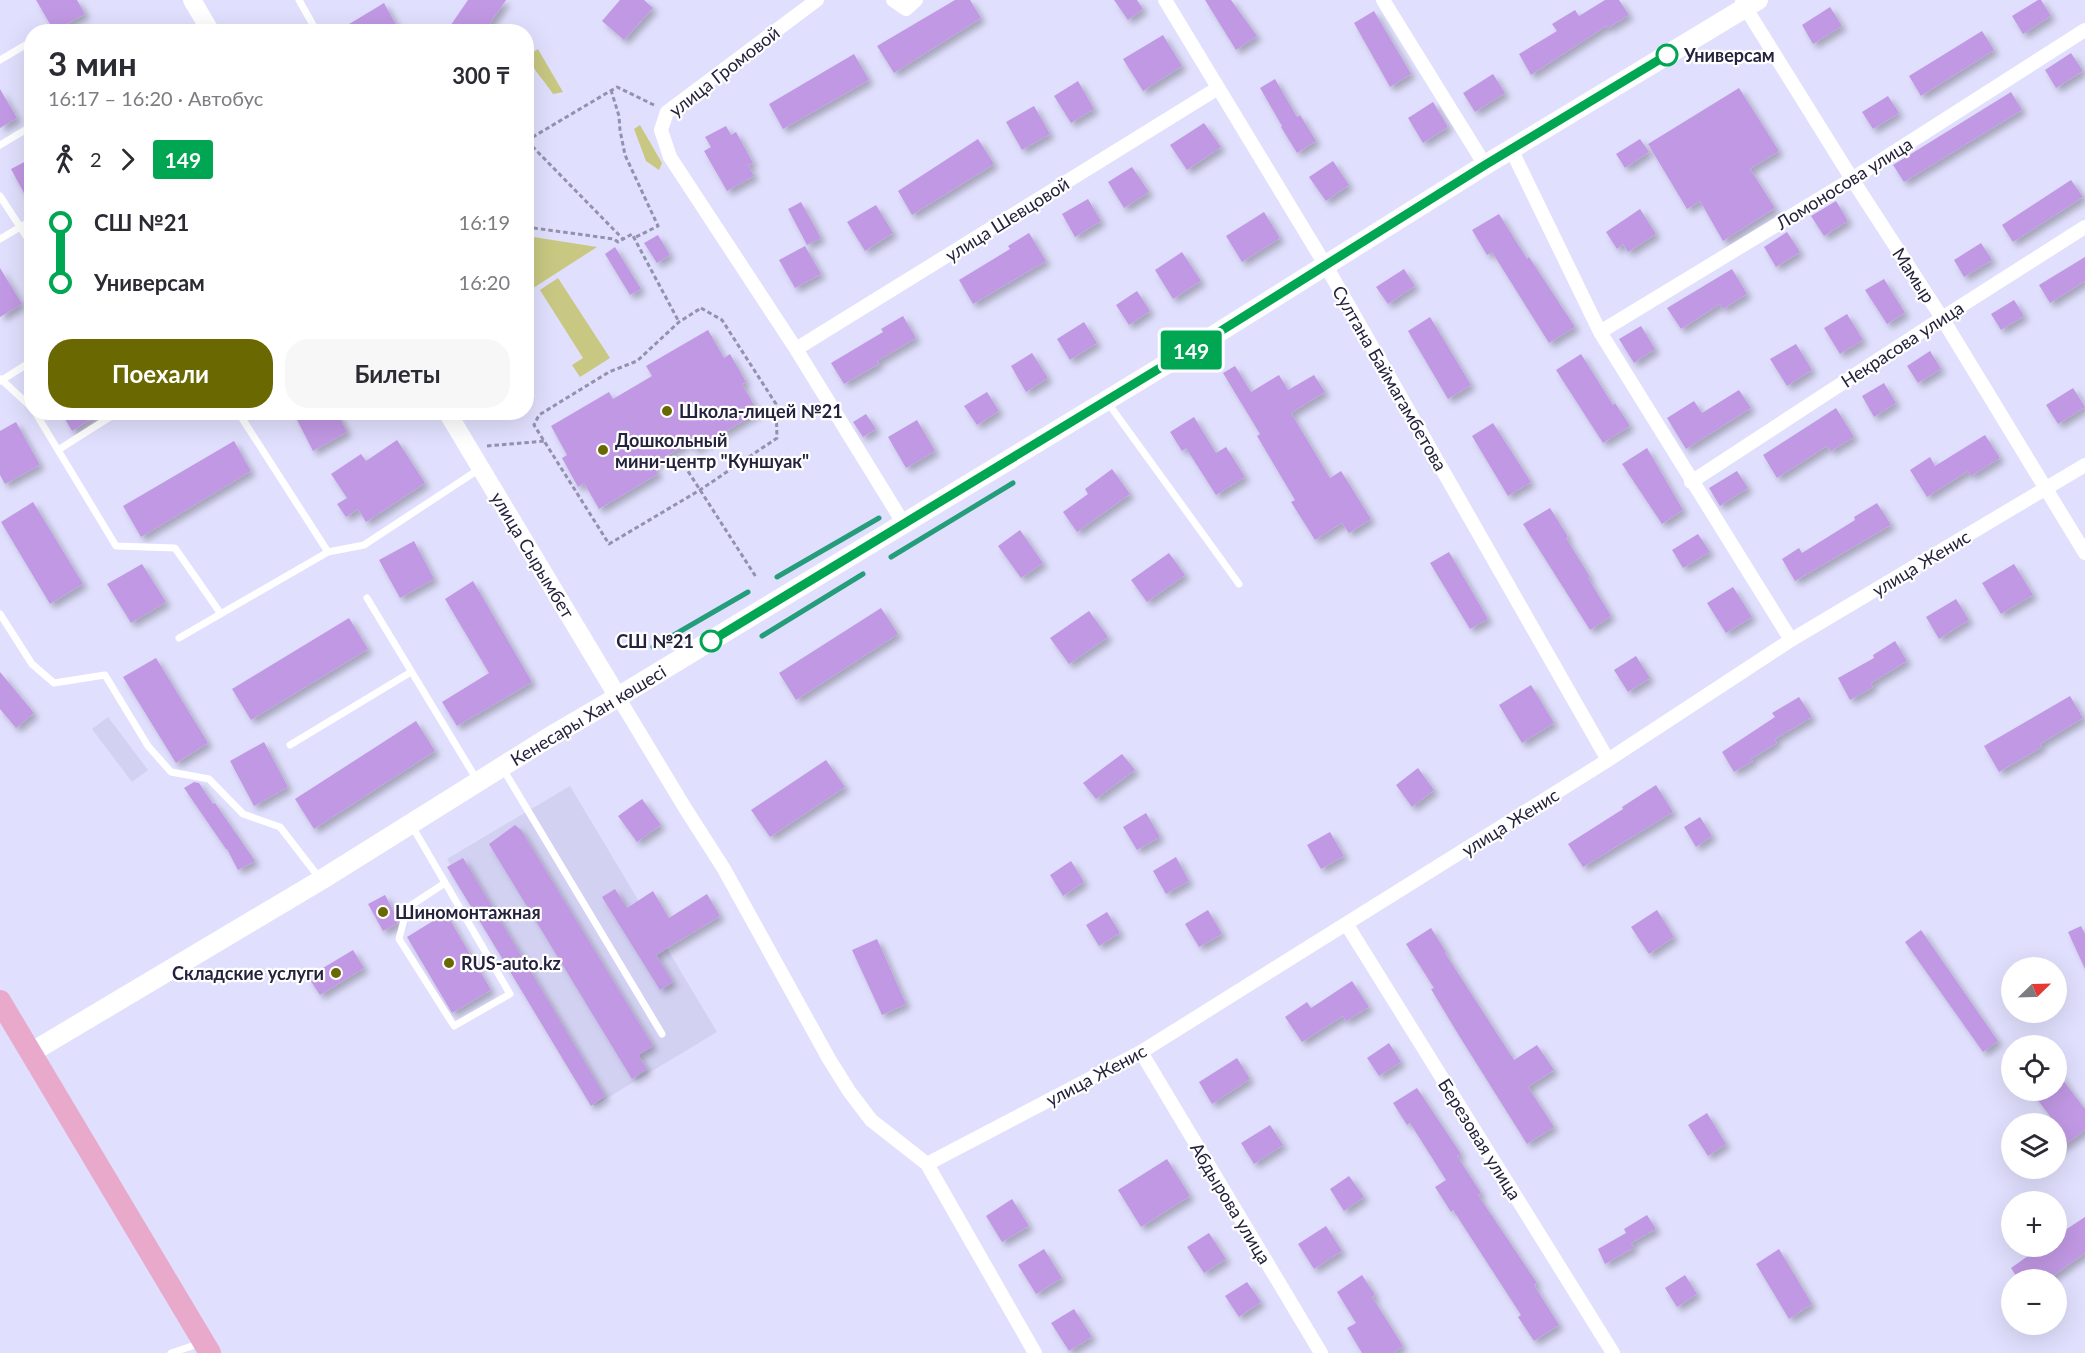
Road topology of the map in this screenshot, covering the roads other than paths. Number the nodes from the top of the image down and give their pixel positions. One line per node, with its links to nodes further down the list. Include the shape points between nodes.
1 (299, 0): 10 (lane)
2 (817, 0): 29 (street, улица Громовой, via 667,111 661,130 670,157)
3 (893, 0): 4 (street, via 906,9)
4 (916, 0)
5 (1165, 0): 14 (street, Султана Баймагамбетова)
6 (1383, 0): 18 (street)
7 (194, 1): 9 (street)
8 (1748, 3): 17 (main road, Кенесары Хан көшесі); 19 (street, Мамыр)
9 (207, 24)
10 (312, 24)
11 (2085, 30): 19 (street, Ломоносова улица)
12 (24, 46): 13 (lane)
13 (0, 60)
14 (1218, 88): 26 (street, Султана Баймагамбетова); 29 (street, улица Шевцовой)
15 (24, 131): 16 (lane)
16 (0, 145)
17 (1511, 149): 18 (main road, Кенесары Хан көшесі); 28 (street)
18 (1485, 165): 26 (main road, Кенесары Хан көшесі)
19 (1852, 179): 27 (street, Мамыр); 28 (street, Ломоносова улица)
20 (0, 196): 22 (lane)
21 (24, 225): 22 (lane)
22 (20, 227): 24 (lane); 25 (lane)
23 (2085, 227): 27 (street, Некрасова улица)
24 (24, 233)
25 (0, 239)
26 (1326, 266): 32 (main road, Кенесары Хан көшесі); 55 (street, Султана Баймагамбетова)
27 (1942, 318): 41 (street, Некрасова улица); 42 (street, Мамыр)
28 (1600, 332): 41 (street)
29 (796, 349): 43 (street, улица Громовой)
30 (24, 366): 31 (lane)
31 (1, 380): 33 (lane)
32 (1107, 400): 43 (main road, Кенесары Хан көшесі); 46 (lane)
33 (24, 401)
34 (40, 420): 38 (lane)
35 (105, 420): 38 (lane)
36 (243, 420): 44 (lane)
37 (452, 420): 40 (street, улица Сырымбет)
38 (58, 450): 49 (lane, via 116,546 175,548)
39 (2085, 465): 42 (street, улица Женис)
40 (481, 467): 44 (lane, via 363,545); 53 (street, улица Сырымбет)
41 (1691, 482): 51 (street)
42 (2046, 490): 45 (street, Мамыр); 51 (street, улица Женис)
43 (904, 524): 53 (main road, Кенесары Хан көшесі)
44 (328, 552): 49 (lane)
45 (2085, 553)
46 (1239, 584)
47 (367, 598): 52 (lane)
48 (0, 614): 59 (lane, via 32,664 54,683 105,675 148,746 171,772 209,779 243,814 280,827)
49 (220, 614): 50 (lane)
50 (179, 638)
51 (1791, 640): 55 (street, улица Женис)
52 (411, 672): 54 (lane); 57 (lane)
53 (618, 698): 56 (main road, Кенесары Хан көшесі); 66 (street, via 724,869 849,1091 871,1120)
54 (290, 745)
55 (1608, 760): 61 (street, улица Женис)
56 (501, 767): 57 (main road, Кенесары Хан көшесі); 63 (lane)
57 (478, 782): 58 (main road, Кенесары Хан көшесі)
58 (411, 824): 59 (main road, Кенесары Хан көшесі); 60 (lane)
59 (321, 880): 64 (main road, Кенесары Хан көшесі)
60 (445, 883): 60 (lane, via 510,994 453,1026 399,939 407,908)
61 (1347, 925): 65 (street, улица Женис); 71 (street, Березовая улица)
62 (0, 1001): 64 (main road)
63 (662, 1034)
64 (32, 1052): 67 (main road)
65 (1141, 1052): 66 (street, улица Женис); 70 (street, Абдырова улица)
66 (927, 1164): 69 (street)
67 (206, 1347): 68 (lane)
68 (171, 1353)
69 (1035, 1353)
70 (1321, 1353)
71 (1613, 1353)

